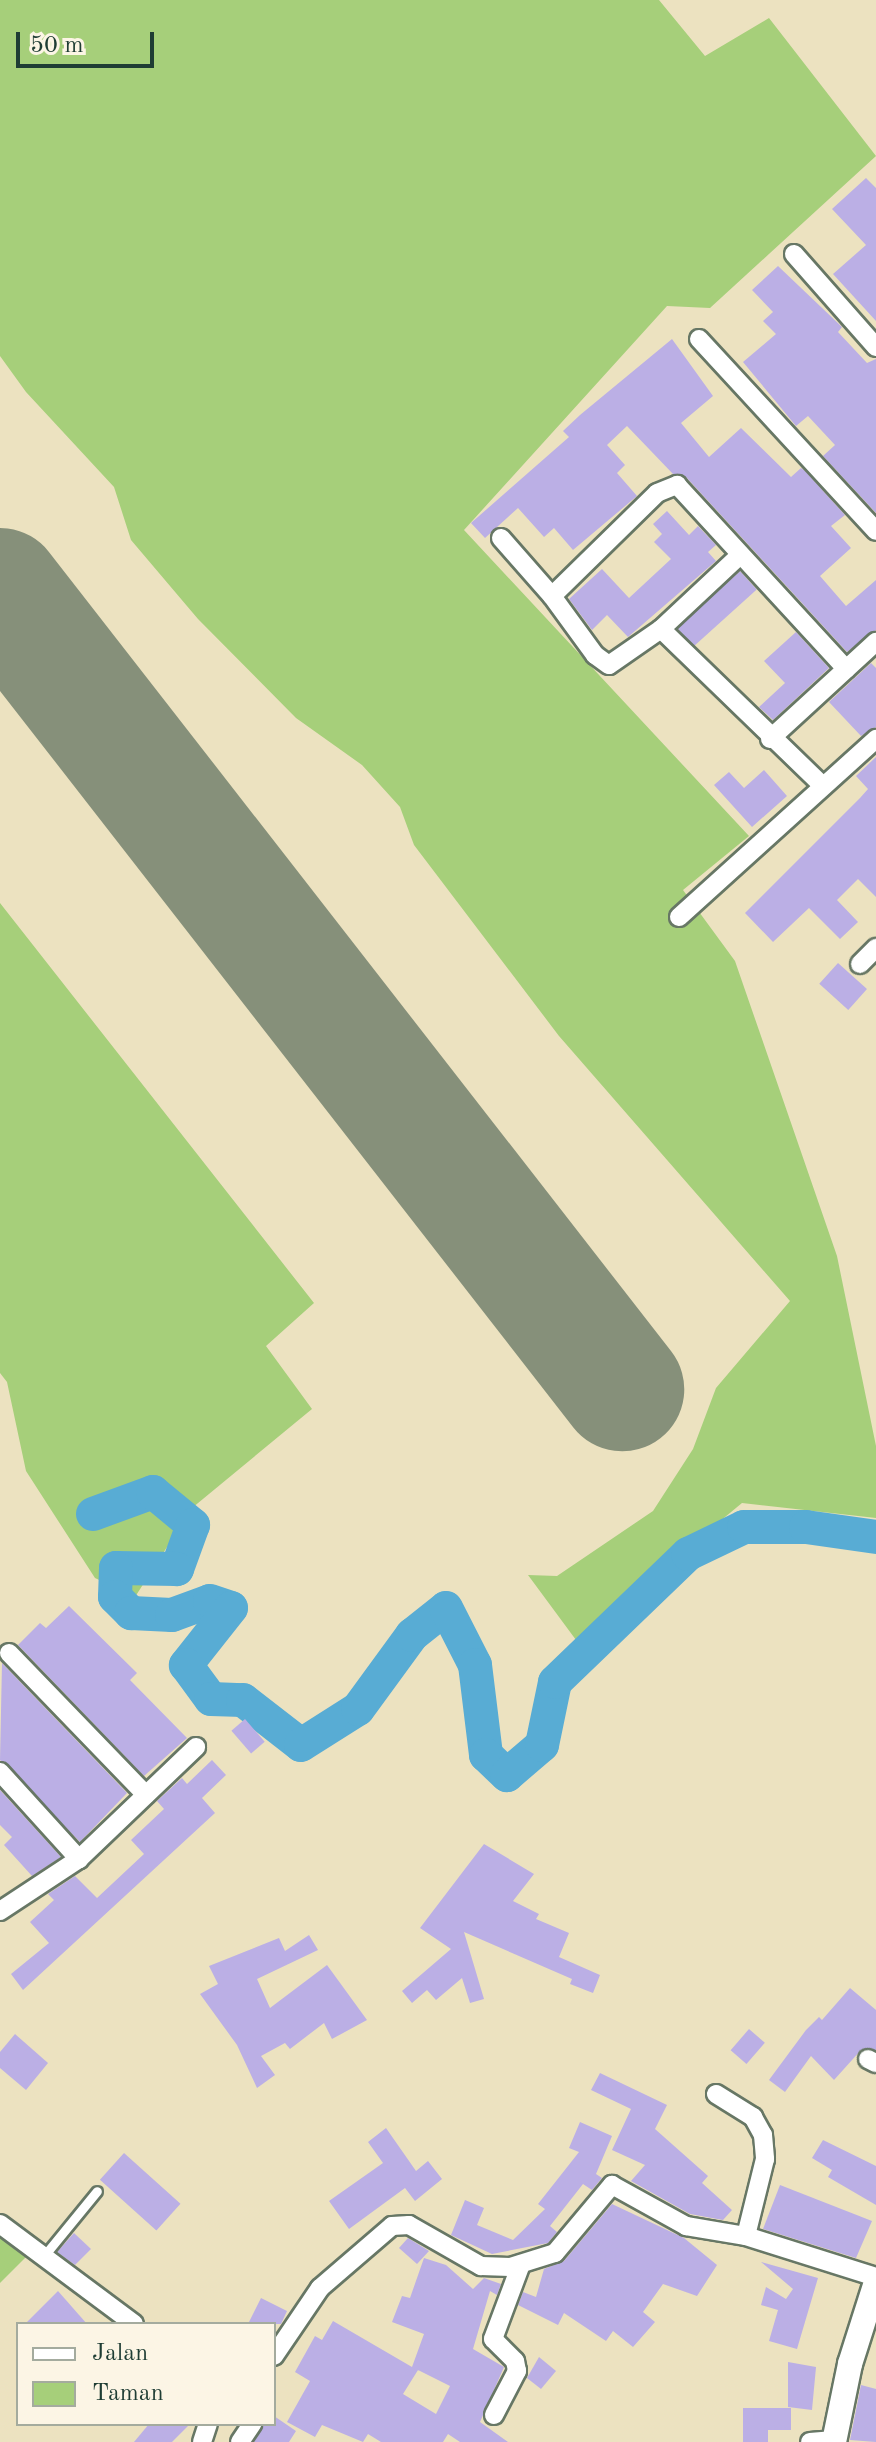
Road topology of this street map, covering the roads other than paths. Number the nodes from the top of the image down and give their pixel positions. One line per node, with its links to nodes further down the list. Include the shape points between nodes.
1 (794, 254): 3 (street)
2 (699, 339): 4 (street)
3 (876, 347)
4 (876, 531)
5 (501, 538): 7 (street)
6 (740, 555): 7 (street, via 681,487 671,485); 8 (street); 10 (street)
7 (552, 596): 8 (street, via 605,664 618,661)
8 (661, 629): 11 (street)
9 (876, 642): 10 (street)
10 (846, 669): 11 (street)
11 (770, 739): 13 (street)
12 (876, 739): 13 (street)
13 (822, 785): 14 (street)
14 (679, 917)
15 (876, 948): 16 (street)
16 (860, 964)
17 (9, 1653): 20 (street)
18 (196, 1747): 20 (street)
19 (0, 1772): 21 (street)
20 (146, 1795): 21 (street)
21 (79, 1859): 22 (street)
22 (0, 1911)
23 (716, 2094): 26 (street, via 753,2117 763,2135 765,2159)
24 (97, 2191): 27 (lane)
25 (0, 2224): 27 (street)
26 (746, 2236): 28 (street, via 686,2226 612,2185 555,2253); 29 (street)
27 (43, 2257): 30 (street)
28 (521, 2264): 31 (street, via 481,2266 409,2225 392,2226 320,2288); 32 (street, via 493,2339 515,2361 517,2371)
29 (876, 2280): 33 (street)
30 (131, 2322)
31 (276, 2353)
32 (494, 2415)
33 (826, 2441)

